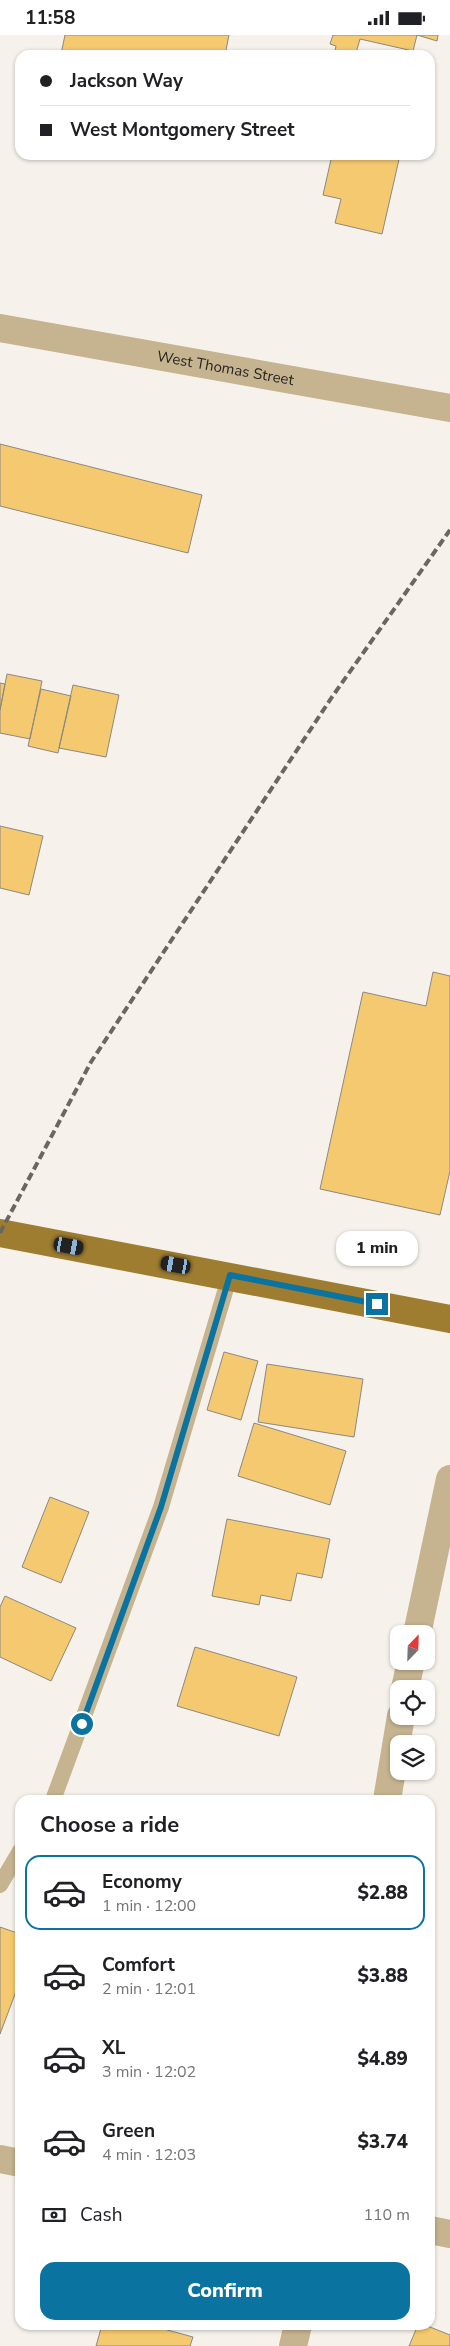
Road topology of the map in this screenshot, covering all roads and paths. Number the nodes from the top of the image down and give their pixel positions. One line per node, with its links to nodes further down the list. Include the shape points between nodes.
1 (0, 328): 2 (street, West Thomas Street)
2 (450, 407)
3 (0, 1233): 4 (main road)
4 (230, 1275): 5 (main road); 9 (lane, via 161,1507)
5 (450, 1319)
6 (450, 1479): 7 (street)
7 (419, 1625)
8 (400, 1725): 10 (street)
9 (55, 1795)
10 (388, 1795)
11 (15, 1860): 12 (lane)
12 (0, 1885)
13 (0, 2159): 14 (street)
14 (15, 2162)
15 (435, 2231): 16 (street)
16 (450, 2234)
17 (297, 2330): 18 (street)
18 (293, 2346)

